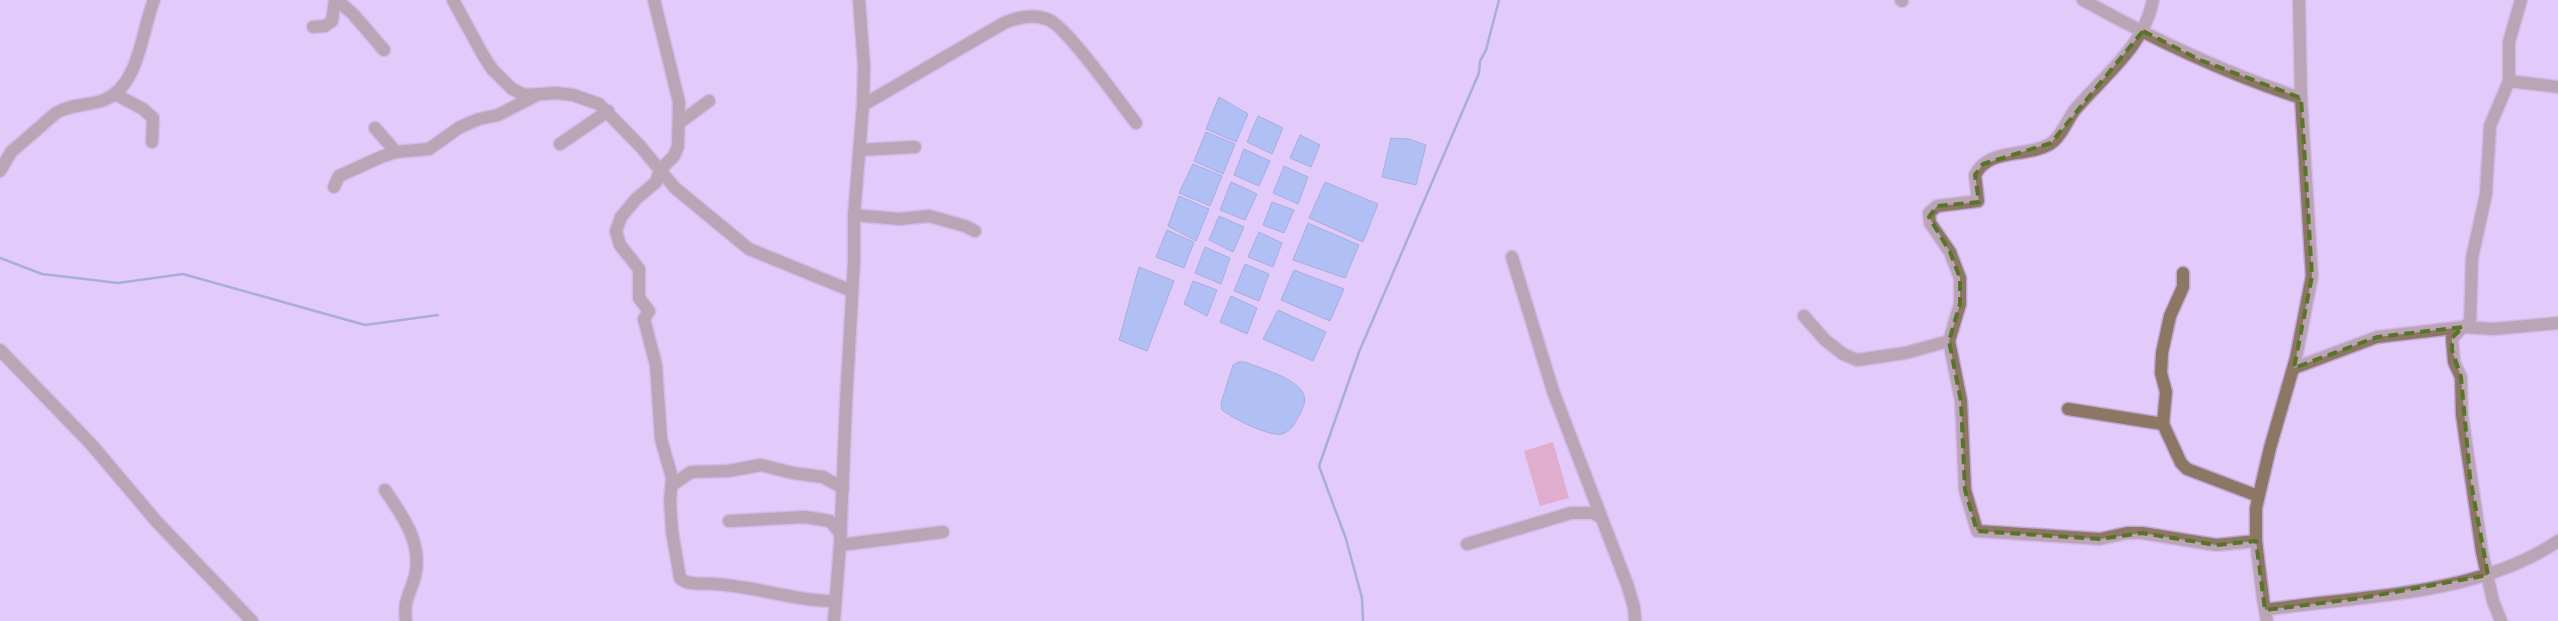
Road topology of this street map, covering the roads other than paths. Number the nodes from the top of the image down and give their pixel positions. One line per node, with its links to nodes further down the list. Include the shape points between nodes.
1 (154, 0): 15 (street, via 130,73)
2 (336, 0): 10 (street, via 332,21 325,26); 12 (street)
3 (453, 0): 16 (street, via 492,70 512,89)
4 (654, 0): 21 (street, via 678,96)
5 (858, 0): 19 (street, via 864,66)
6 (2082, 0): 11 (street)
7 (2153, 0): 11 (street)
8 (2299, 0): 17 (street)
9 (2521, 0): 13 (street, via 2508,42)
10 (313, 27)
11 (2142, 31): 17 (street, via 2208,64); 40 (street, via 2051,143 1991,158 1975,175 1978,201 1937,206 1929,213 1930,223 1950,252 1960,278 1960,304)
12 (384, 50)
13 (2509, 81): 14 (street); 39 (street, via 2490,126 2486,194 2472,258 2470,320 2468,326)
14 (2558, 87)
15 (115, 94): 24 (street, via 143,108 153,118); 30 (street, via 63,108 11,152)
16 (535, 96): 20 (street, via 573,95 587,98); 28 (street, via 498,116 460,127 429,149)
17 (2301, 98): 42 (street, via 2313,253 2308,306)
18 (709, 101): 21 (street)
19 (863, 105): 22 (street, via 1004,23 1017,18 1041,17 1051,20 1065,34); 27 (street)
20 (608, 111): 25 (street); 29 (street)
21 (679, 122): 29 (street, via 678,146 674,156)
22 (1136, 123)
23 (375, 128): 28 (street)
24 (152, 142)
25 (560, 144)
26 (915, 147): 27 (street)
27 (859, 150): 32 (street)
28 (396, 152): 31 (street, via 339,176)
29 (660, 170): 36 (street, via 675,188 749,249); 45 (street, via 656,182 630,206 617,223 616,230 620,245 639,269 639,298 649,311 644,319 656,365 661,439)
30 (0, 171)
31 (334, 187)
32 (854, 215): 33 (street, via 899,219 929,216); 36 (street)
33 (975, 231)
34 (1512, 257): 49 (street, via 1553,390)
35 (2184, 273): 44 (street, via 2183,287 2170,316 2162,353 2161,373 2166,392)
36 (852, 291): 46 (street)
37 (1804, 316): 40 (street, via 1825,340 1857,360 1905,353)
38 (2558, 323): 39 (street, via 2494,329)
39 (2463, 327): 42 (street, via 2377,337); 56 (street, via 2452,338 2452,350 2460,377 2470,477)
40 (1949, 341): 53 (street, via 1961,402 1965,490 1978,531 2100,539 2142,533 2216,545)
41 (0, 350): 59 (street, via 91,444 157,522)
42 (2294, 368): 48 (street)
43 (2068, 409): 44 (street)
44 (2162, 424): 48 (street, via 2187,469)
45 (672, 484): 46 (street, via 691,472 728,472 761,465 823,477); 57 (street, via 672,531 683,580 741,586 813,600)
46 (842, 488): 52 (street)
47 (385, 490): 60 (street, via 402,514 416,550 414,578 404,602)
48 (2258, 496): 53 (street)
49 (1600, 517): 55 (street, via 1587,512 1571,514); 62 (street, via 1627,584)
50 (728, 521): 52 (street, via 805,517 830,521)
51 (943, 532): 52 (street)
52 (841, 539): 57 (street)
53 (2256, 541): 58 (street)
54 (2558, 541): 56 (street)
55 (1467, 544)
56 (2488, 575): 58 (street); 63 (street, via 2492,601)
57 (835, 600): 61 (street)
58 (2266, 615)
59 (252, 621)
60 (406, 621)
61 (834, 621)
62 (1635, 621)
63 (2501, 621)

